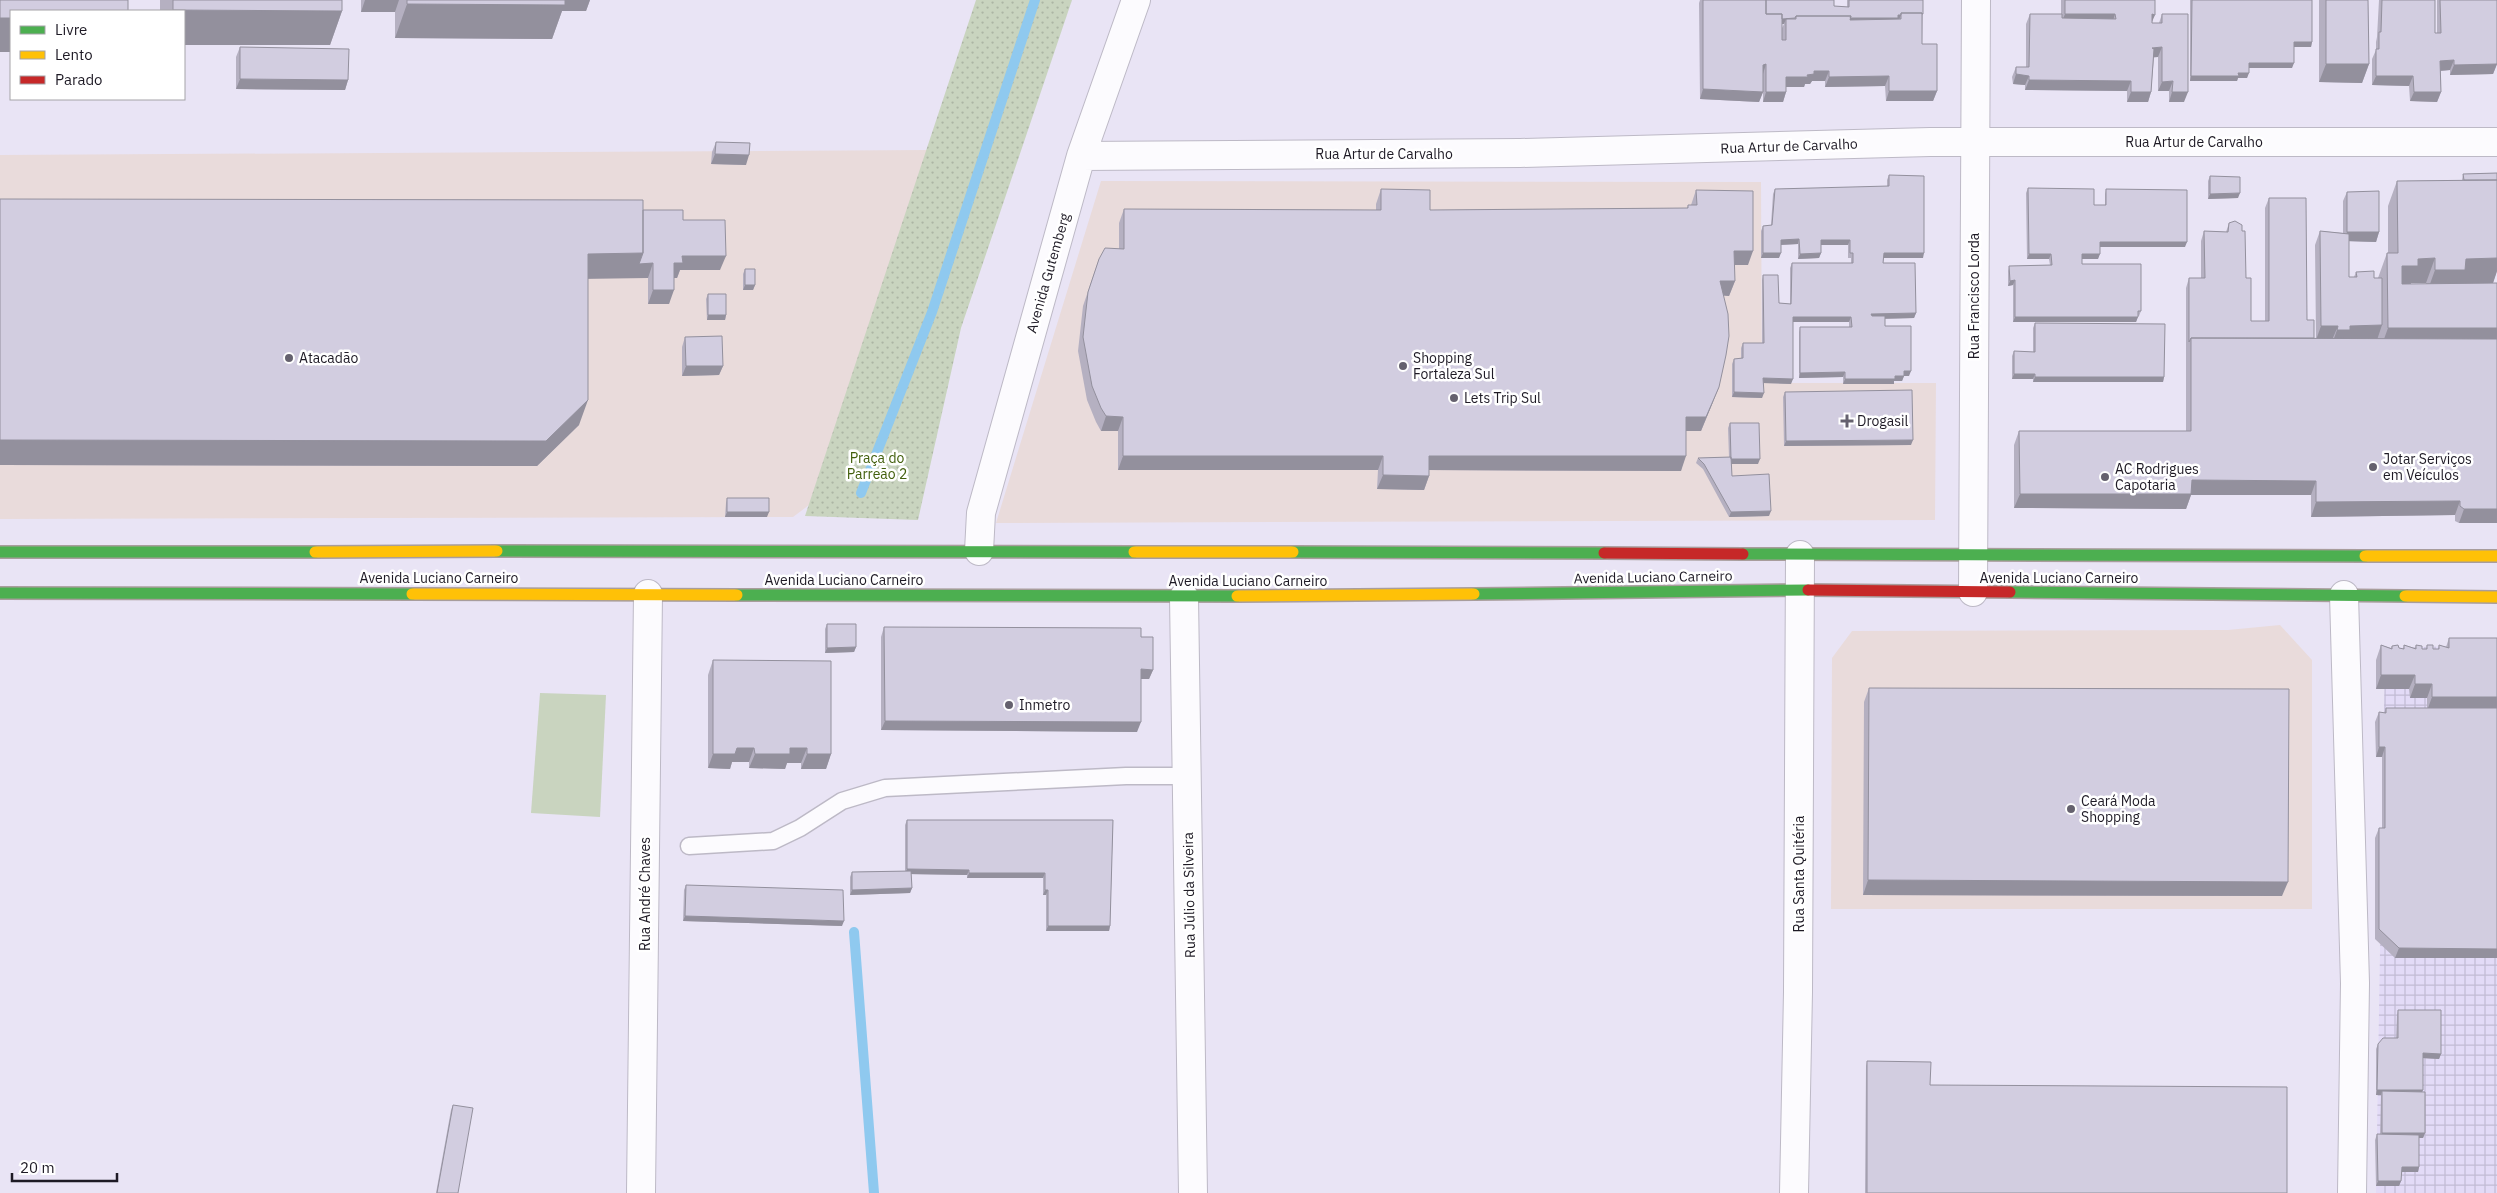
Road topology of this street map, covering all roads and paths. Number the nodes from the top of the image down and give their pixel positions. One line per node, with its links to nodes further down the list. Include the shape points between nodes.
1 (1136, 0): 5 (street, Avenida Gutemberg)
2 (1976, 0): 3 (street, Rua Francisco Lorda)
3 (1976, 142): 4 (street, Rua Artur de Carvalho); 5 (street, Rua Artur de Carvalho, via 1520,153); 9 (street, Rua Francisco Lorda)
4 (2497, 142)
5 (1082, 156): 6 (street, Avenida Gutemberg, via 981,513)
6 (979, 551): 7 (main road, Avenida Luciano Carneiro); 8 (main road, Avenida Luciano Carneiro)
7 (0, 552)
8 (1800, 555): 9 (main road, Avenida Luciano Carneiro); 11 (street, Rua Santa Quitéria)
9 (1973, 556): 10 (main road, Avenida Luciano Carneiro); 12 (street, Rua Francisco Lorda)
10 (2497, 556)
11 (1801, 591): 12 (main road, Avenida Luciano Carneiro); 16 (main road, Avenida Luciano Carneiro); 22 (street, Rua Santa Quitéria)
12 (1973, 592): 15 (main road, Avenida Luciano Carneiro)
13 (0, 593): 14 (main road, Avenida Luciano Carneiro)
14 (648, 594): 16 (main road, Avenida Luciano Carneiro); 20 (street, Rua André Chaves)
15 (2344, 595): 17 (main road, Avenida Luciano Carneiro); 23 (street, via 2355,983)
16 (1184, 597): 18 (street, Rua Júlio da Silveira)
17 (2497, 597)
18 (1187, 776): 19 (lane, via 885,788 842,801 773,841); 21 (street, Rua Júlio da Silveira)
19 (689, 846)
20 (641, 1193)
21 (1193, 1193)
22 (1794, 1193)
23 (2352, 1193)

